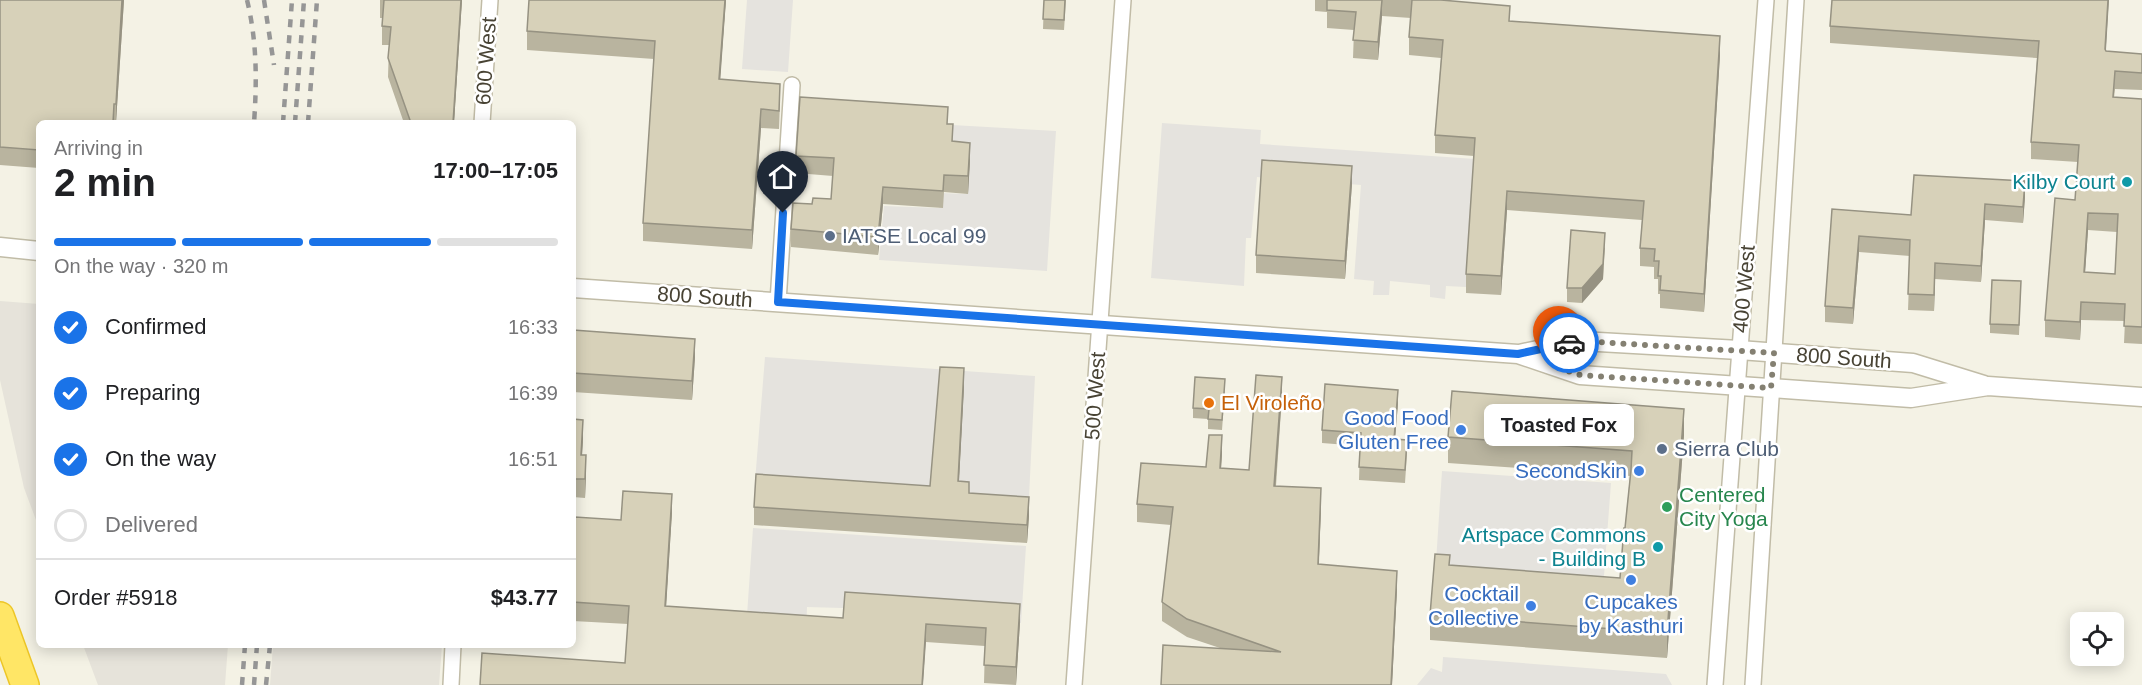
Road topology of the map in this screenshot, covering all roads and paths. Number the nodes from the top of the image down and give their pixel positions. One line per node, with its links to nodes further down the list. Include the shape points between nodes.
1 (490, 0): 6 (street, 600 West)
2 (1123, 0): 11 (street, 500 West)
3 (1766, 0): 12 (street, 400 West)
4 (1796, 0): 13 (street, 400 West)
5 (792, 86): 10 (street)
6 (482, 120)
7 (0, 247): 8 (street)
8 (36, 250)
9 (576, 288): 10 (street, 800 South)
10 (778, 302): 11 (street, 800 South)
11 (1100, 326): 14 (street, 800 South); 23 (street, 500 West)
12 (1739, 351): 13 (street, 800 South); 14 (street, 800 South, via 1581,341); 15 (street, 400 West)
13 (1774, 353): 16 (street, 800 South, via 1912,363); 17 (street, 400 West)
14 (1518, 354): 15 (street, 800 South, via 1580,375)
15 (1736, 386): 17 (street, 800 South); 24 (street, 400 West)
16 (1988, 386): 17 (street, 800 South, via 1911,398); 18 (street, 800 South)
17 (1771, 388): 25 (street, 400 West)
18 (2142, 397)
19 (0, 616): 21 (highway)
20 (453, 648): 22 (street)
21 (25, 685)
22 (451, 685)
23 (1074, 685)
24 (1715, 685)
25 (1753, 685)

